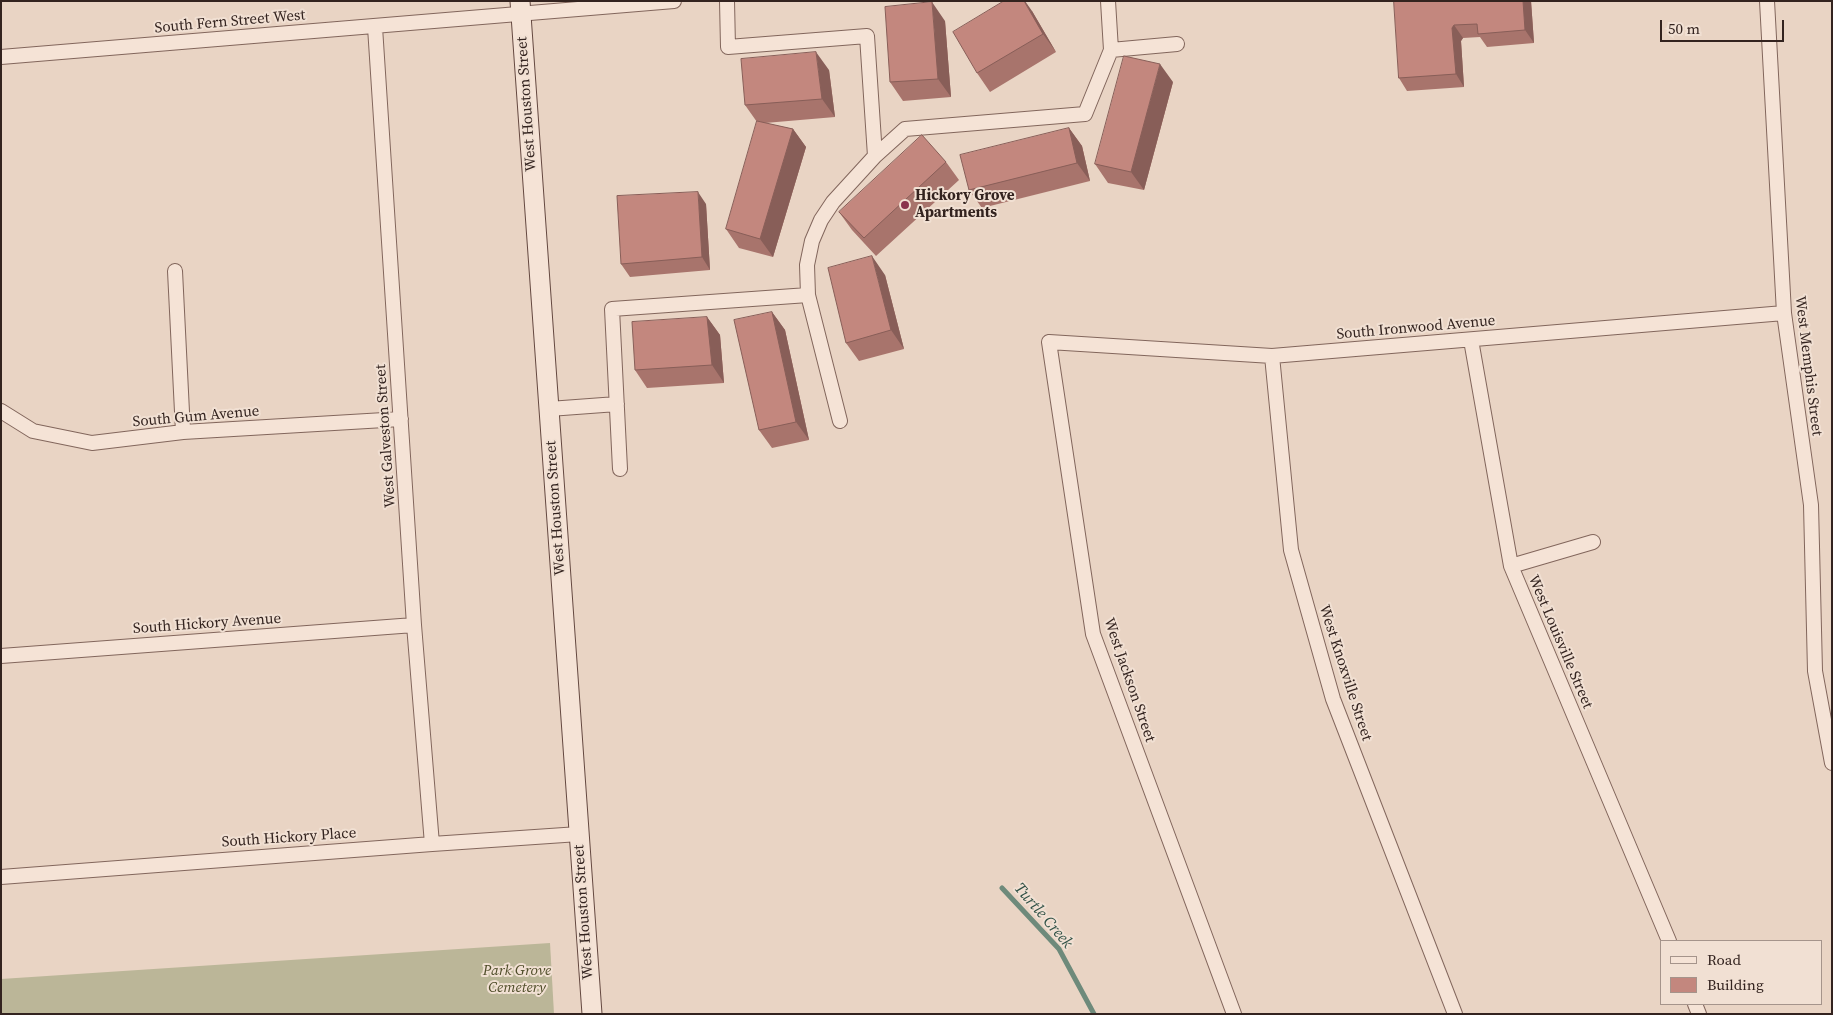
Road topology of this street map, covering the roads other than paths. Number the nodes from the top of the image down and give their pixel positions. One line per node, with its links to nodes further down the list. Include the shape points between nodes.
1 (674, 1): 5 (street, South Fern Street West)
2 (727, 1): 10 (street, via 728,46 867,36)
3 (1108, 1): 8 (street)
4 (1767, 1): 13 (street, West Memphis Street)
5 (521, 7): 6 (street, South Fern Street West); 19 (main road, West Houston Street)
6 (375, 27): 9 (street, South Fern Street West); 20 (street, West Galveston Street)
7 (1177, 44): 8 (street)
8 (1111, 50): 10 (street, via 1085,114 905,129)
9 (1, 57)
10 (875, 156): 12 (street, via 821,220 807,264)
11 (175, 271): 22 (street)
12 (808, 295): 17 (street, via 612,309); 21 (street)
13 (1784, 313): 14 (street, South Ironwood Avenue); 28 (street, West Memphis Street, via 1811,505 1815,671)
14 (1471, 340): 16 (street, South Ironwood Avenue); 25 (street, West Louisville Street)
15 (1050, 342): 16 (street, South Ironwood Avenue); 34 (street, West Jackson Street, via 1093,634)
16 (1272, 356): 35 (street, West Knoxville Street, via 1290,550 1333,700)
17 (617, 404): 19 (street); 23 (street)
18 (1, 410): 22 (street, South Gum Avenue, via 33,430 92,443)
19 (549, 410): 29 (main road, West Houston Street)
20 (401, 419): 22 (street, South Gum Avenue); 26 (street, West Galveston Street)
21 (840, 421)
22 (183, 432)
23 (620, 468)
24 (1593, 542): 25 (street)
25 (1511, 566): 32 (street, West Louisville Street)
26 (414, 625): 27 (street, South Hickory Avenue); 30 (street, West Galveston Street)
27 (1, 656)
28 (1832, 764)
29 (579, 834): 30 (street, South Hickory Place); 33 (main road, West Houston Street)
30 (432, 844): 31 (street, South Hickory Place)
31 (1, 877)
32 (1669, 940)
33 (592, 1014)
34 (1234, 1014)
35 (1455, 1014)

